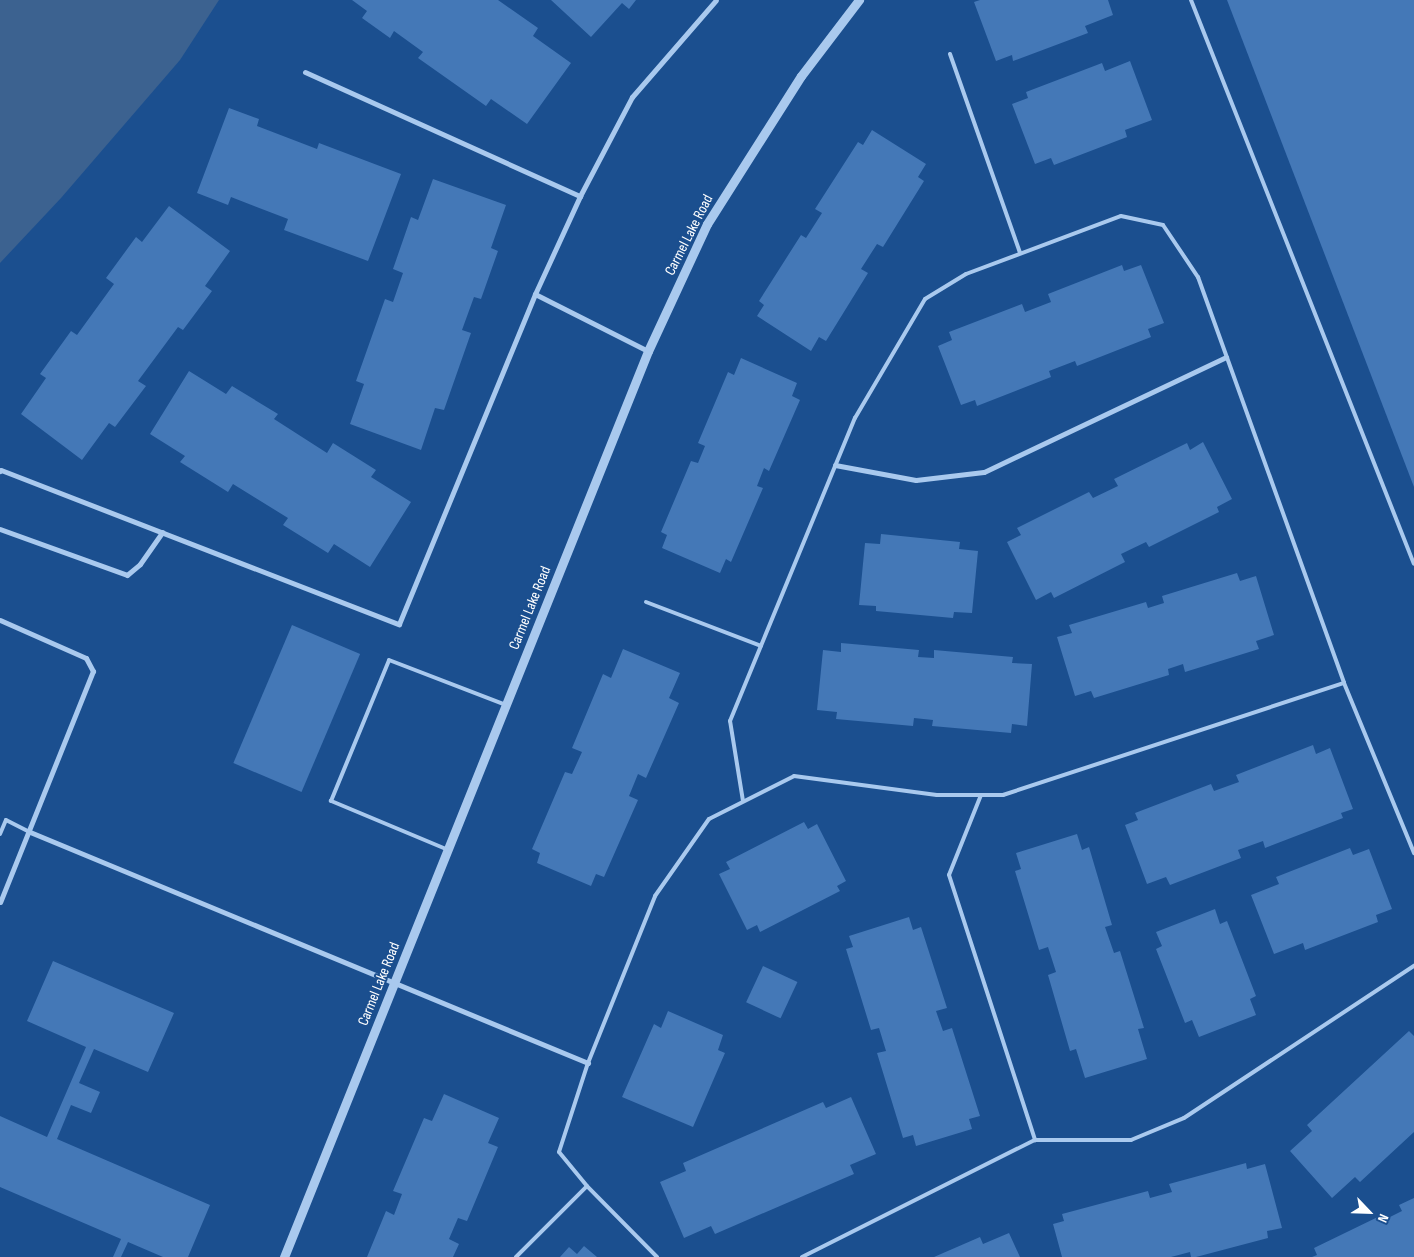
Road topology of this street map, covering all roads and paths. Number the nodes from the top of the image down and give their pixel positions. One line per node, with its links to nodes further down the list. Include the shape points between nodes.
1 (716, 0): 6 (street, via 632,97)
2 (859, 0): 9 (street, Carmel Lake Road, via 801,76 707,224)
3 (1191, 0): 15 (lane)
4 (950, 54): 7 (lane)
5 (305, 72): 6 (street)
6 (580, 196): 8 (street)
7 (1020, 253): 10 (lane, via 1120,216 1163,225 1198,278); 11 (lane, via 966,274 925,298 854,418)
8 (535, 294): 9 (street); 14 (street, via 399,624)
9 (648, 352): 20 (street, Carmel Lake Road)
10 (1226, 357): 11 (street, via 984,472 916,480); 19 (lane)
11 (835, 465): 18 (lane)
12 (0, 471): 14 (street)
13 (0, 530): 14 (street, via 127,575 140,564)
14 (162, 532)
15 (1414, 564)
16 (646, 602): 18 (lane)
17 (0, 620): 23 (street, via 86,658 93,671)
18 (761, 646): 22 (lane, via 730,721)
19 (1344, 682): 21 (lane, via 1003,795); 26 (lane)
20 (506, 705): 25 (street, Carmel Lake Road); 25 (lane, via 389,660 331,801)
21 (981, 795): 22 (lane, via 938,795 794,776); 31 (lane, via 949,875)
22 (743, 801): 30 (lane, via 709,819 655,896)
23 (30, 832): 24 (lane, via 6,820); 27 (street); 29 (street)
24 (0, 834)
25 (448, 850): 29 (street, Carmel Lake Road)
26 (1414, 853)
27 (0, 902)
28 (1414, 966): 31 (lane, via 1184,1118 1131,1140)
29 (394, 984): 30 (street); 33 (street, Carmel Lake Road)
30 (588, 1063): 32 (lane, via 560,1152)
31 (1035, 1140): 36 (lane)
32 (587, 1186): 34 (lane); 35 (lane)
33 (284, 1257)
34 (516, 1257)
35 (657, 1257)
36 (802, 1257)

